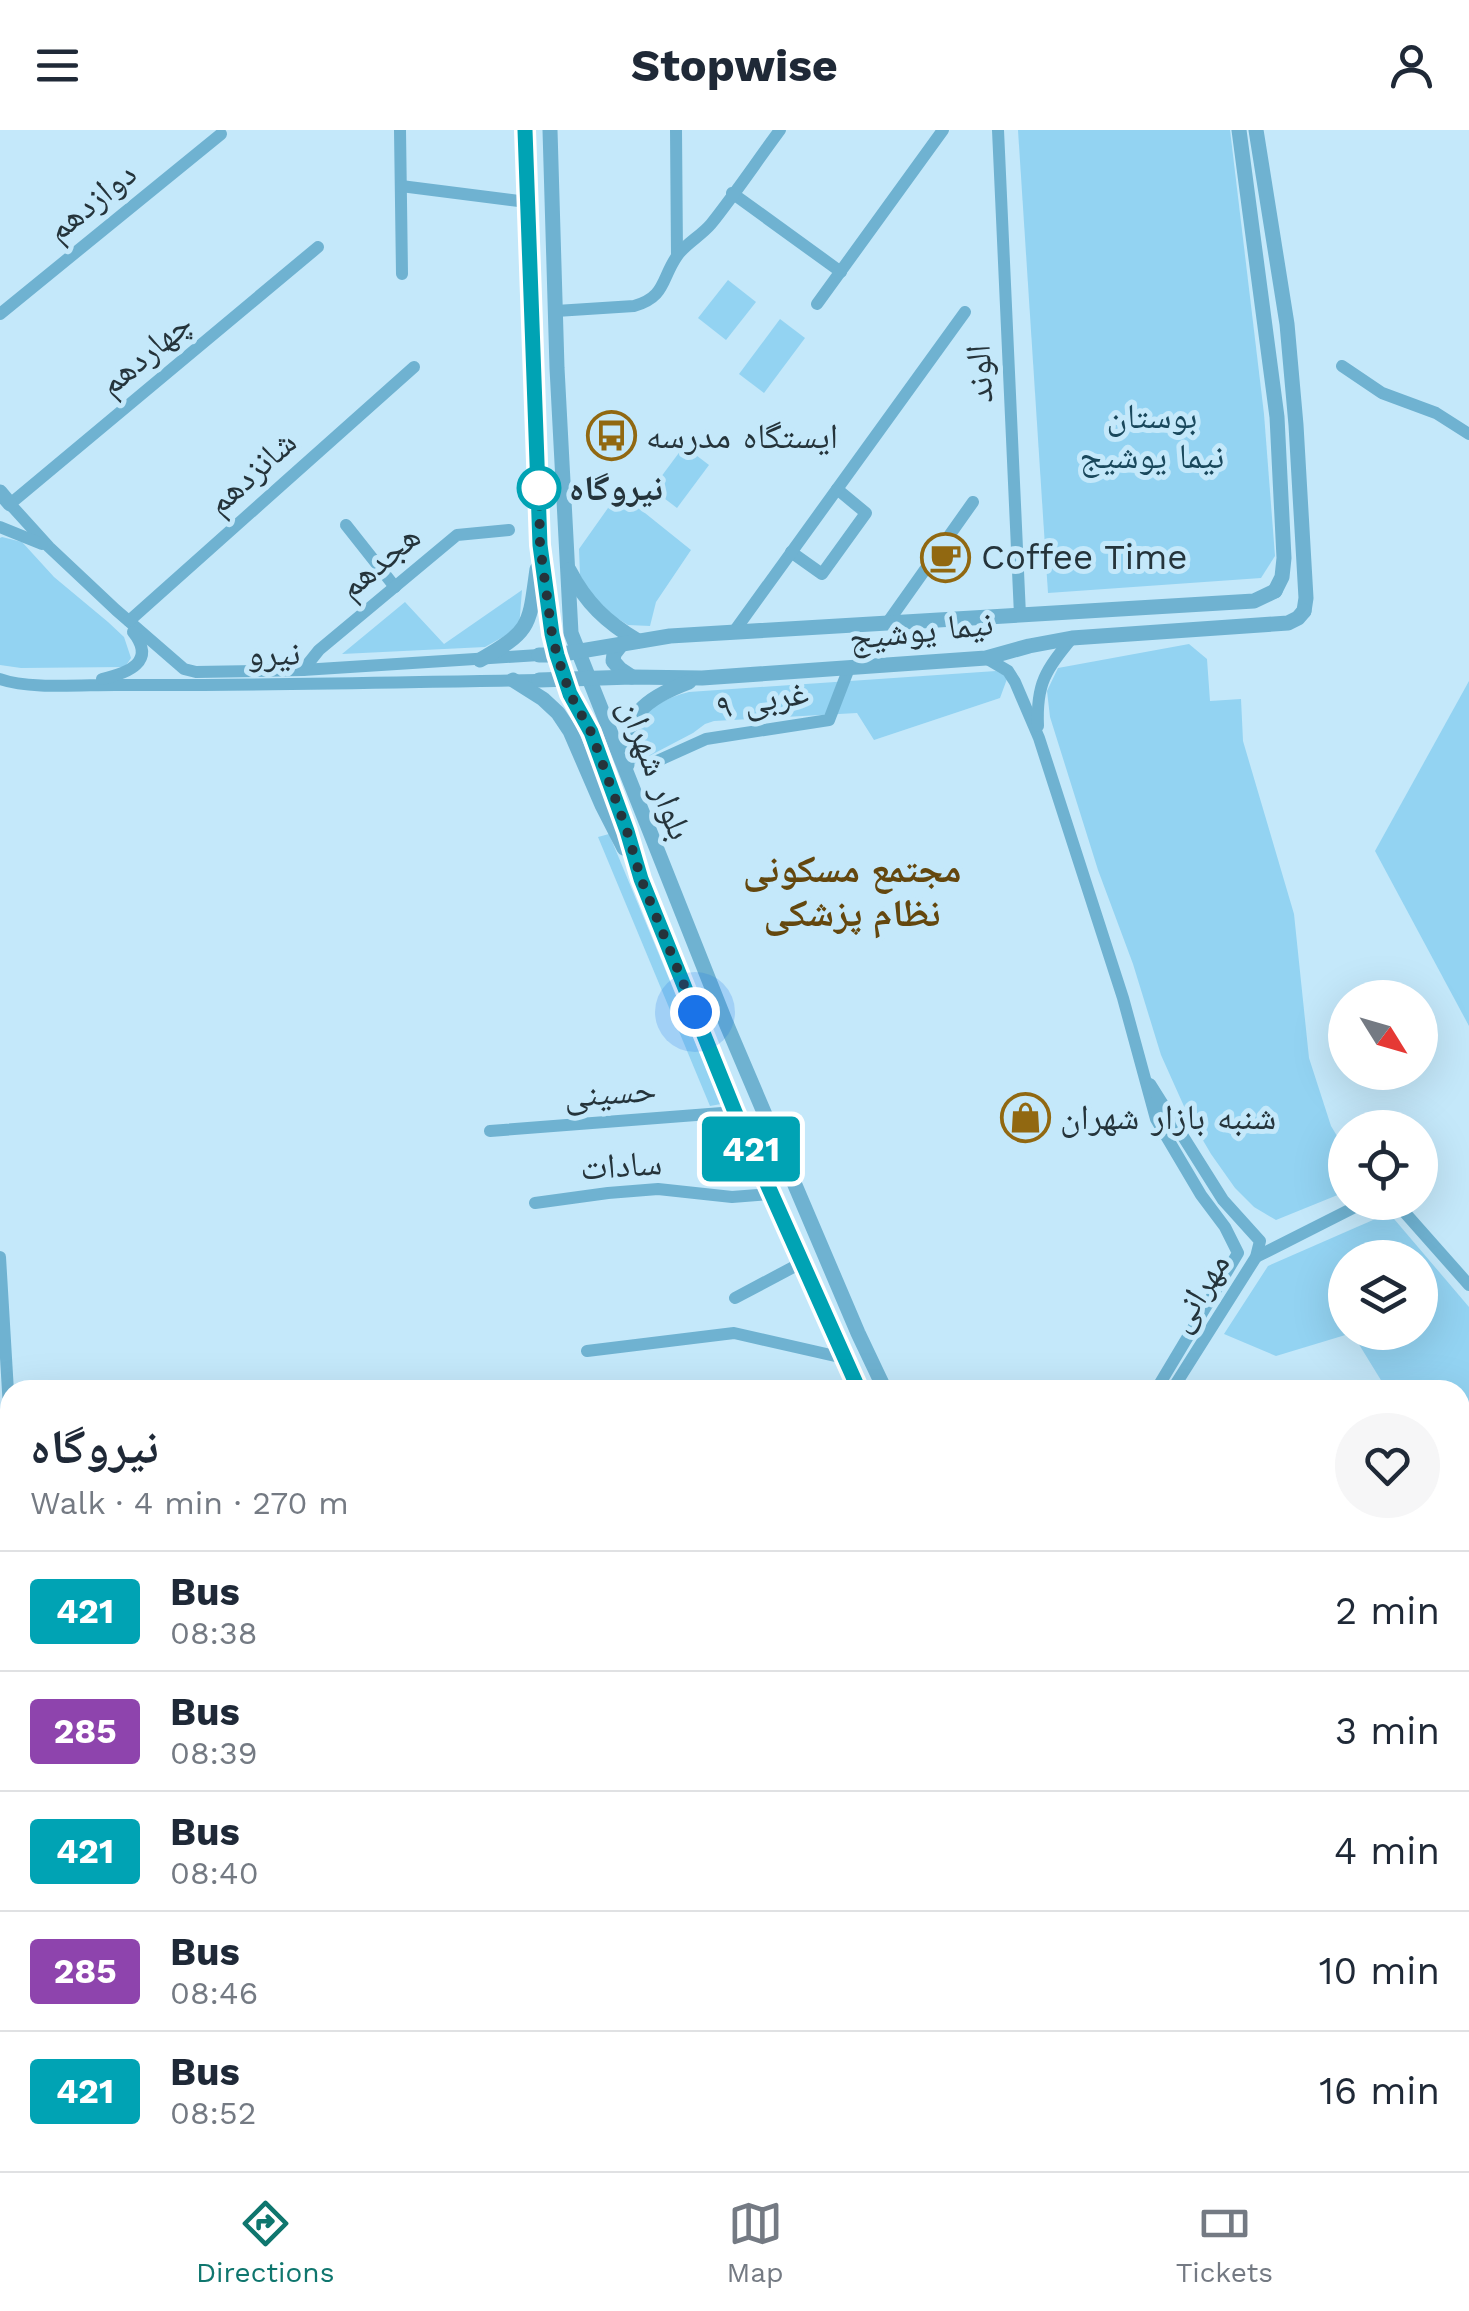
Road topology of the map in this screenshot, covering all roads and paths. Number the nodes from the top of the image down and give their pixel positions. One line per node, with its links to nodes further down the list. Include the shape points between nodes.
1 (400, 130): 11 (street)
2 (525, 130): 13 (street, بلوار شهران)
3 (550, 130): 21 (street, بلوار شهران)
4 (676, 130): 14 (street)
5 (780, 130): 12 (street)
6 (943, 130): 18 (street)
7 (998, 130): 41 (street, الوند)
8 (1239, 130): 38 (street, via 1278,416 1284,558)
9 (1256, 130): 40 (street, via 1287,324)
10 (221, 134): 23 (street, دوازدهم)
11 (401, 186): 13 (street); 19 (street)
12 (732, 193): 15 (street); 18 (street)
13 (527, 202): 33 (street, بلوار شهران)
14 (677, 216): 15 (street); 17 (street)
15 (710, 226): 17 (street)
16 (318, 247): 28 (street, چهاردهم)
17 (678, 255): 21 (street, via 645,303)
18 (841, 272): 20 (street)
19 (402, 274)
20 (817, 304)
21 (556, 310): 36 (street, بلوار شهران)
22 (965, 312): 27 (street)
23 (0, 314)
24 (1342, 366): 26 (street)
25 (414, 367): 42 (street, شانزدهم)
26 (1469, 434)
27 (837, 489): 35 (street); 35 (street, via 866,513 822,574)
28 (5, 498): 34 (street)
29 (973, 502): 43 (street)
30 (346, 525): 37 (street)
31 (0, 528): 34 (street)
32 (509, 530): 37 (street, هجدهم, via 458,535)
33 (540, 545): 50 (street, بلوار شهران); 52 (street, via 529,619 514,641)
34 (49, 547): 39 (street)
35 (791, 552): 44 (street)
36 (566, 563): 46 (street, via 590,604); 48 (street, بلوار شهران)
37 (394, 587): 54 (street, هجدهم)
38 (1275, 591): 40 (street); 41 (street, نیما یوشیج, via 1254,601)
39 (116, 610): 42 (street); 62 (street, via 140,640 137,666)
40 (1304, 611): 45 (street, نیما یوشیج, via 1288,623)
41 (1020, 614): 43 (street, نیما یوشیج)
42 (129, 621): 54 (street, نیرو, via 184,669)
43 (888, 622): 44 (street, نیما یوشیج)
44 (733, 633): 46 (street, نیما یوشیج)
45 (1072, 638): 51 (street, نیما یوشیج); 63 (street, via 1040,685)
46 (638, 641): 47 (street, نیما یوشیج)
47 (620, 645): 48 (street, نیما یوشیج); 55 (street, via 614,660)
48 (577, 651): 50 (street, نیما یوشیج); 56 (street, بلوار شهران)
49 (538, 655): 50 (street, نیما یوشیج); 52 (street, نیرو)
50 (557, 655): 58 (street, بلوار شهران)
51 (986, 658): 53 (street, نیما یوشیج); 63 (street, via 1008,671)
52 (480, 660): 54 (street, نیرو)
53 (849, 668): 57 (street, نیما یوشیج); 64 (street, ۹ غربی, via 828,720 706,739)
54 (303, 670)
55 (632, 676): 56 (street, نیما یوشیج); 57 (street, نیما یوشیج)
56 (589, 678): 58 (street, نیما یوشیج); 65 (street, بلوار شهران)
57 (702, 678): 65 (street, via 656,697 634,715 625,748)
58 (564, 679): 60 (street, نیما یوشیج); 66 (street, بلوار شهران, via 591,732)
59 (514, 680): 60 (street, نیرو); 62 (street, نیرو); 66 (street, via 543,699 570,731)
60 (539, 680)
61 (3, 682): 62 (street, نیرو)
62 (80, 684)
63 (1039, 738): 67 (street, مهرانی)
64 (655, 762)
65 (628, 779): 84 (street, بلوار شهران)
66 (641, 879): 68 (street, بلوار شهران)
67 (1146, 1078): 75 (street, مهرانی, via 1223,1200 1260,1241); 85 (street, مهرانی, via 1156,1119 1238,1254)
68 (735, 1112): 69 (street, حسینی); 70 (street, بلوار شهران)
69 (490, 1131)
70 (771, 1194): 71 (street, سادات, via 658,1189); 76 (street, بلوار شهران)
71 (535, 1203)
72 (1331, 1220): 75 (street)
73 (1411, 1220): 77 (street)
74 (0, 1257): 79 (street)
75 (1256, 1258): 86 (street, مهرانی)
76 (802, 1262): 78 (street); 81 (street, بلوار شهران)
77 (1469, 1285)
78 (735, 1298)
79 (1, 1302): 82 (street)
80 (587, 1351): 81 (street, via 734,1333)
81 (844, 1358): 83 (street, بلوار شهران)
82 (7, 1380)
83 (854, 1380)
84 (880, 1380)
85 (1162, 1380)
86 (1178, 1380)

